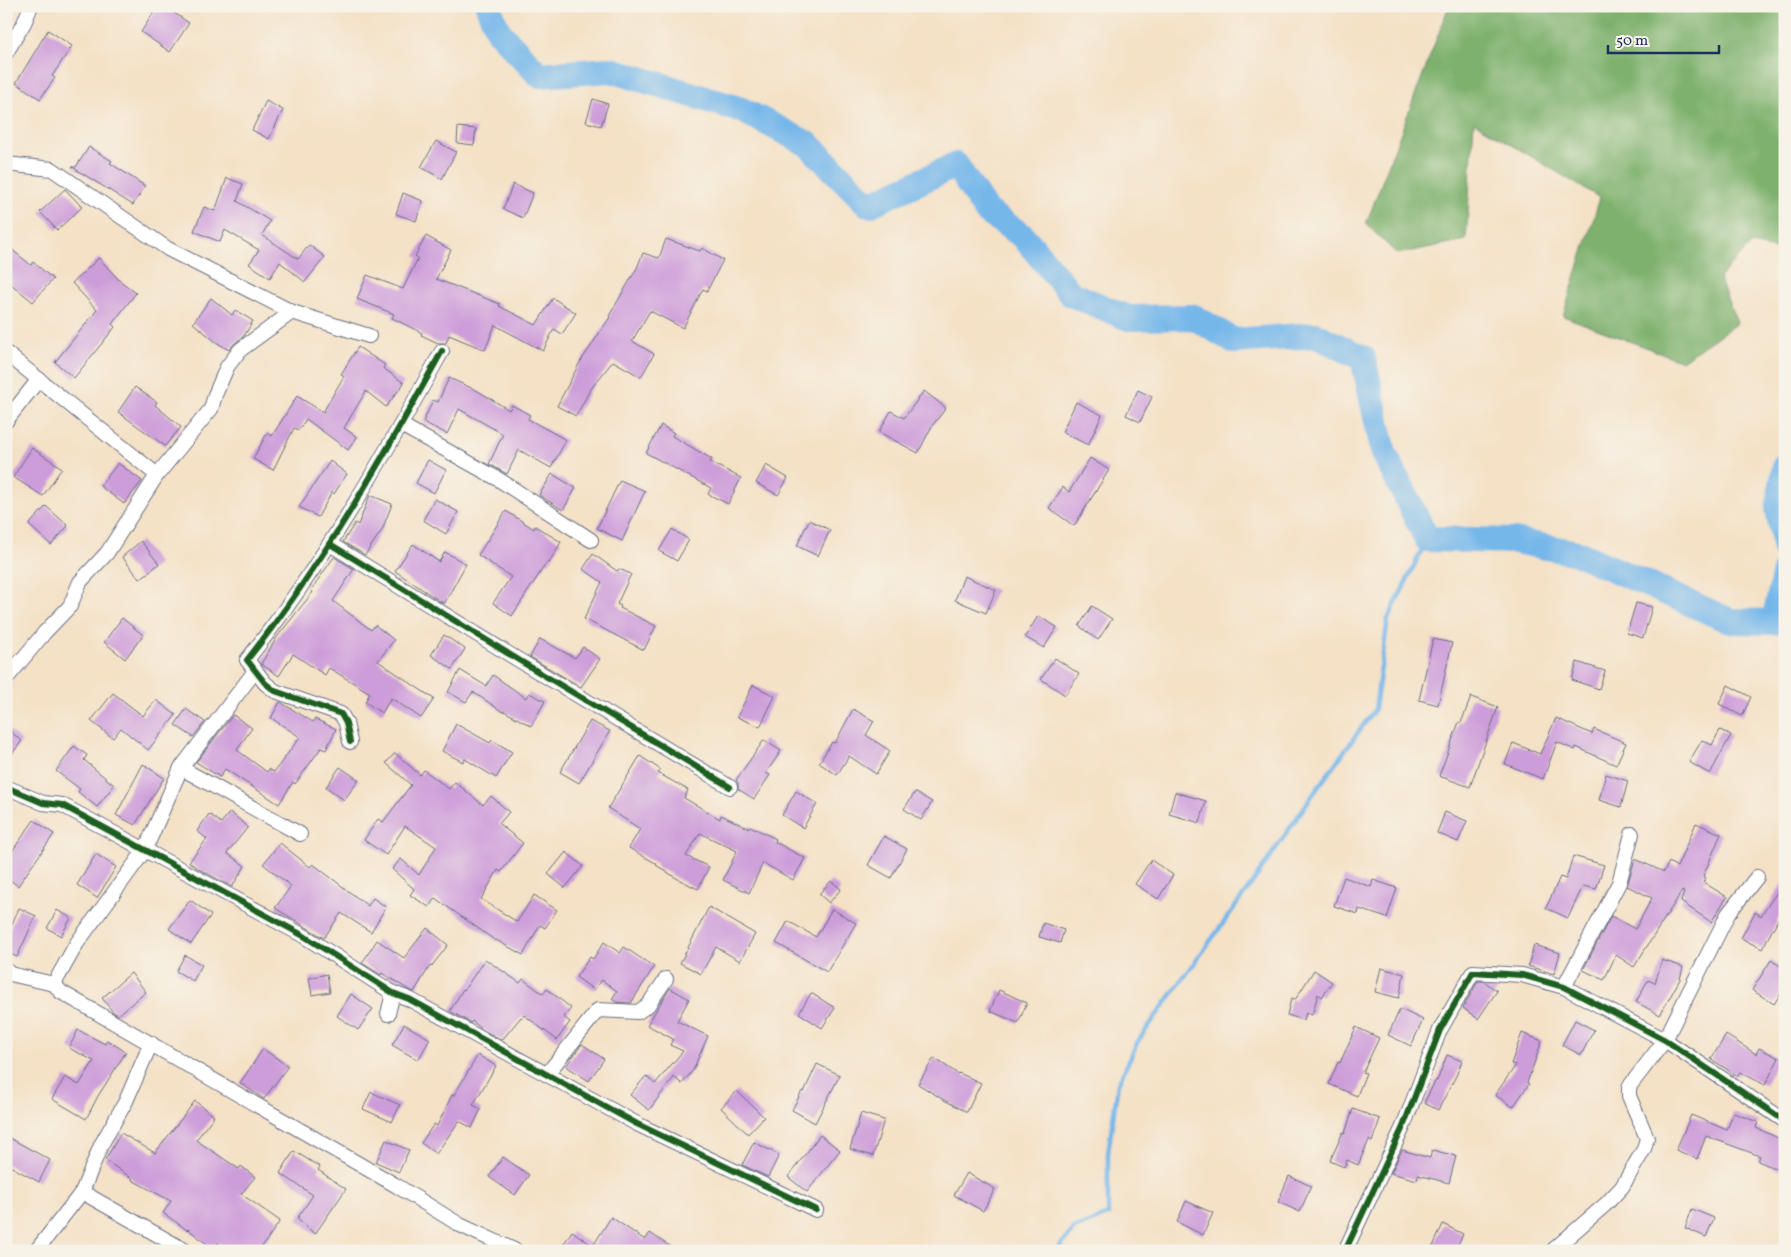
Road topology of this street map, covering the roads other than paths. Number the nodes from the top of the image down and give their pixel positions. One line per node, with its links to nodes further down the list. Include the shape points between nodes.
1 (31, 6): 2 (street)
2 (6, 53)
3 (6, 164): 4 (street, via 52,169 168,249)
4 (292, 312): 5 (street); 11 (street, via 240,350 227,367 211,409)
5 (369, 336)
6 (442, 351): 10 (street)
7 (6, 353): 8 (street)
8 (38, 379): 9 (street); 11 (street)
9 (6, 421)
10 (401, 424): 12 (street, via 498,479); 13 (street)
11 (157, 475): 15 (street, via 107,553 80,582 70,606)
12 (592, 540)
13 (330, 544): 14 (street, via 247,660); 19 (street)
14 (255, 671): 16 (street, via 275,691 341,714); 17 (street)
15 (6, 679)
16 (350, 742)
17 (181, 768): 20 (street); 22 (street)
18 (6, 787): 22 (street, via 43,803 62,805)
19 (730, 787)
20 (300, 834)
21 (1632, 834): 27 (street, via 1619,883)
22 (145, 850): 26 (street, via 77,943); 28 (street, via 304,936)
23 (1757, 877): 30 (street, via 1728,914)
24 (8, 974): 26 (street)
25 (666, 979): 32 (street, via 648,1005 638,1012 598,1010)
26 (54, 984): 31 (street, via 61,992)
27 (1564, 987): 30 (street); 39 (street, via 1522,975 1473,972 1440,1030 1402,1127)
28 (393, 993): 29 (street); 32 (street)
29 (388, 1014)
30 (1665, 1040): 33 (street); 40 (street, via 1629,1087 1629,1096 1647,1138 1644,1149 1622,1187)
31 (152, 1043): 34 (street, via 126,1101 101,1145); 38 (street, via 460,1225)
32 (547, 1074): 35 (street, via 637,1124)
33 (1785, 1121)
34 (82, 1192): 36 (street); 37 (street)
35 (816, 1210)
36 (36, 1251)
37 (186, 1251)
38 (516, 1251)
39 (1344, 1251)
40 (1552, 1251)

